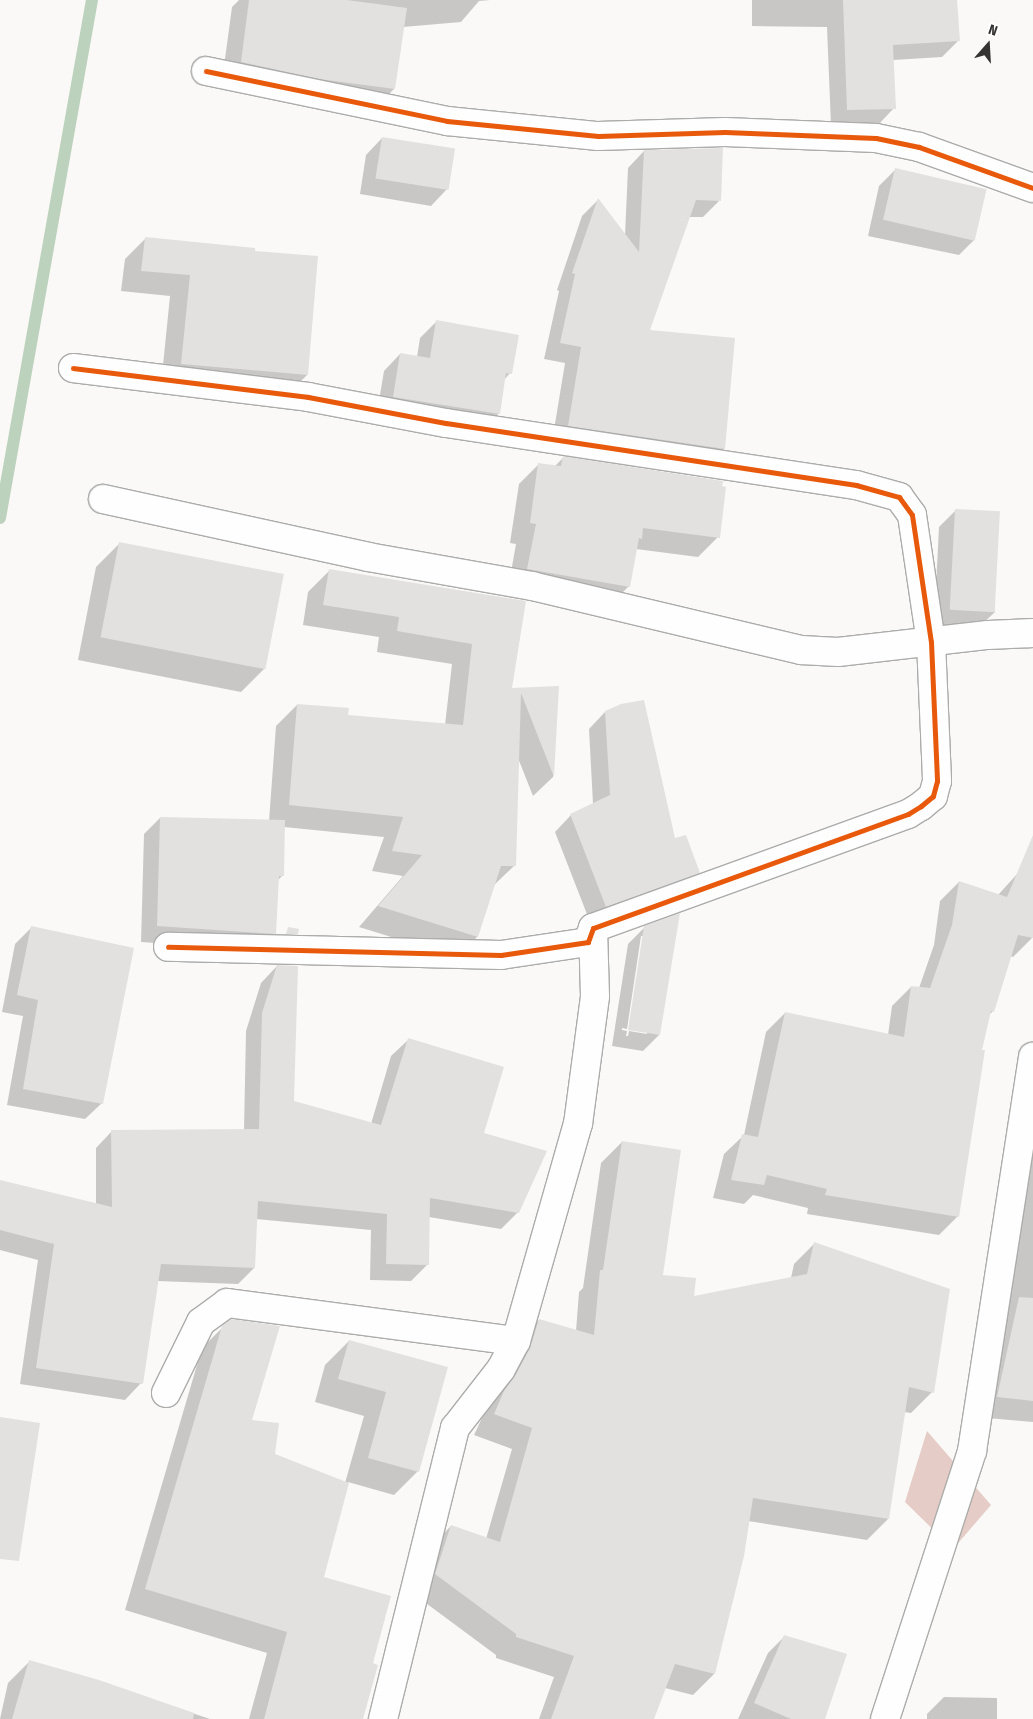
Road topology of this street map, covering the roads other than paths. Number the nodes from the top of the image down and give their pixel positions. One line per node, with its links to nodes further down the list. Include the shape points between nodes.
1 (206, 71): 2 (street, via 447,121 598,136 725,132 876,138 919,147)
2 (1033, 188)
3 (73, 368): 6 (street, via 308,397 446,423 878,489 899,497 912,515)
4 (103, 499): 6 (street, via 368,556 532,586 801,650 838,652)
5 (1033, 633): 6 (street)
6 (931, 642): 7 (street, via 937,780 933,796 908,814)
7 (593, 928): 8 (street, via 588,942 501,955); 10 (street, via 595,996 578,1124)
8 (168, 947)
9 (1033, 1057): 13 (street, via 972,1452)
10 (516, 1342): 11 (street, via 226,1303 202,1322); 12 (street, via 501,1369 455,1428)
11 (166, 1393)
12 (383, 1719)
13 (885, 1719)

